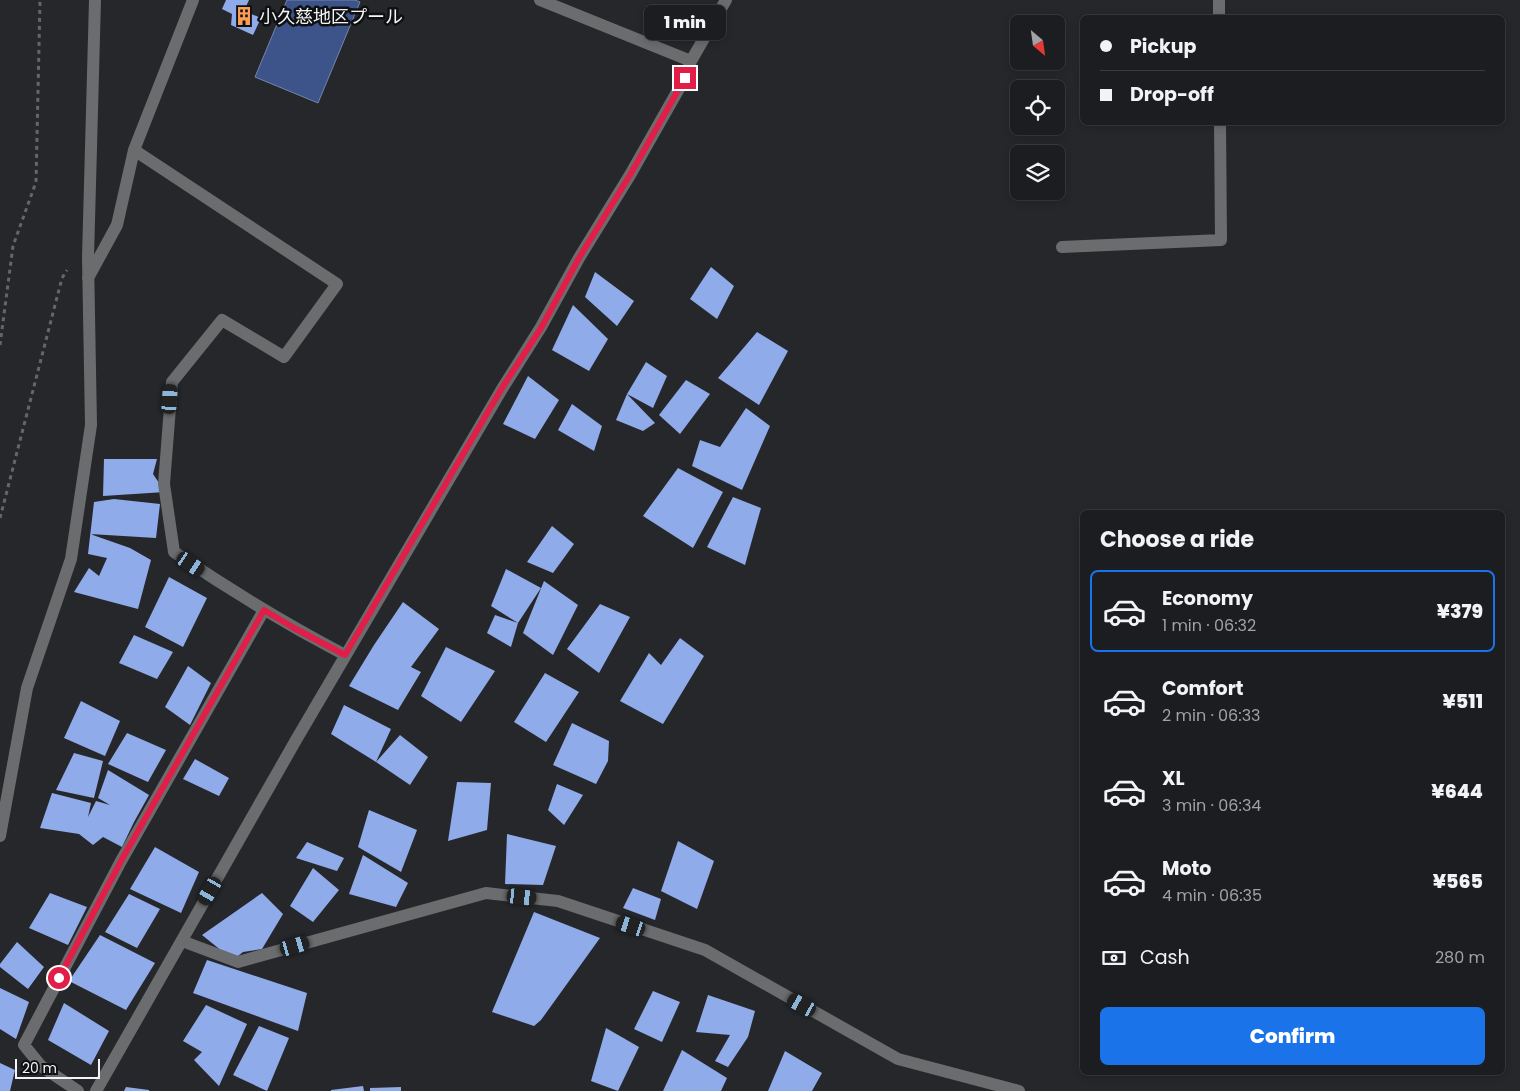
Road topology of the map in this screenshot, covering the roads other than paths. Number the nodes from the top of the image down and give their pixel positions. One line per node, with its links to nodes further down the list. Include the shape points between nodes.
1 (95, 0): 11 (street)
2 (193, 0): 9 (street)
3 (540, 0): 7 (street)
4 (726, 0): 7 (street)
5 (1218, 0): 6 (street)
6 (1219, 15)
7 (691, 62): 13 (street, via 685,78 541,328 502,388)
8 (1220, 125): 10 (street, via 1221,240)
9 (134, 150): 11 (street, via 117,225); 12 (street, via 337,284 284,357 222,320 172,382 164,484 174,552)
10 (1062, 248)
11 (88, 278): 14 (street, via 91,425 71,560 27,688)
12 (264, 610): 13 (street); 16 (street, via 121,861 24,1044 41,1066)
13 (345, 655): 15 (street)
14 (0, 836)
15 (182, 941): 17 (street); 18 (street, via 238,962 486,893 558,901 705,950 898,1059)
16 (78, 1091)
17 (96, 1091)
18 (1019, 1091)

